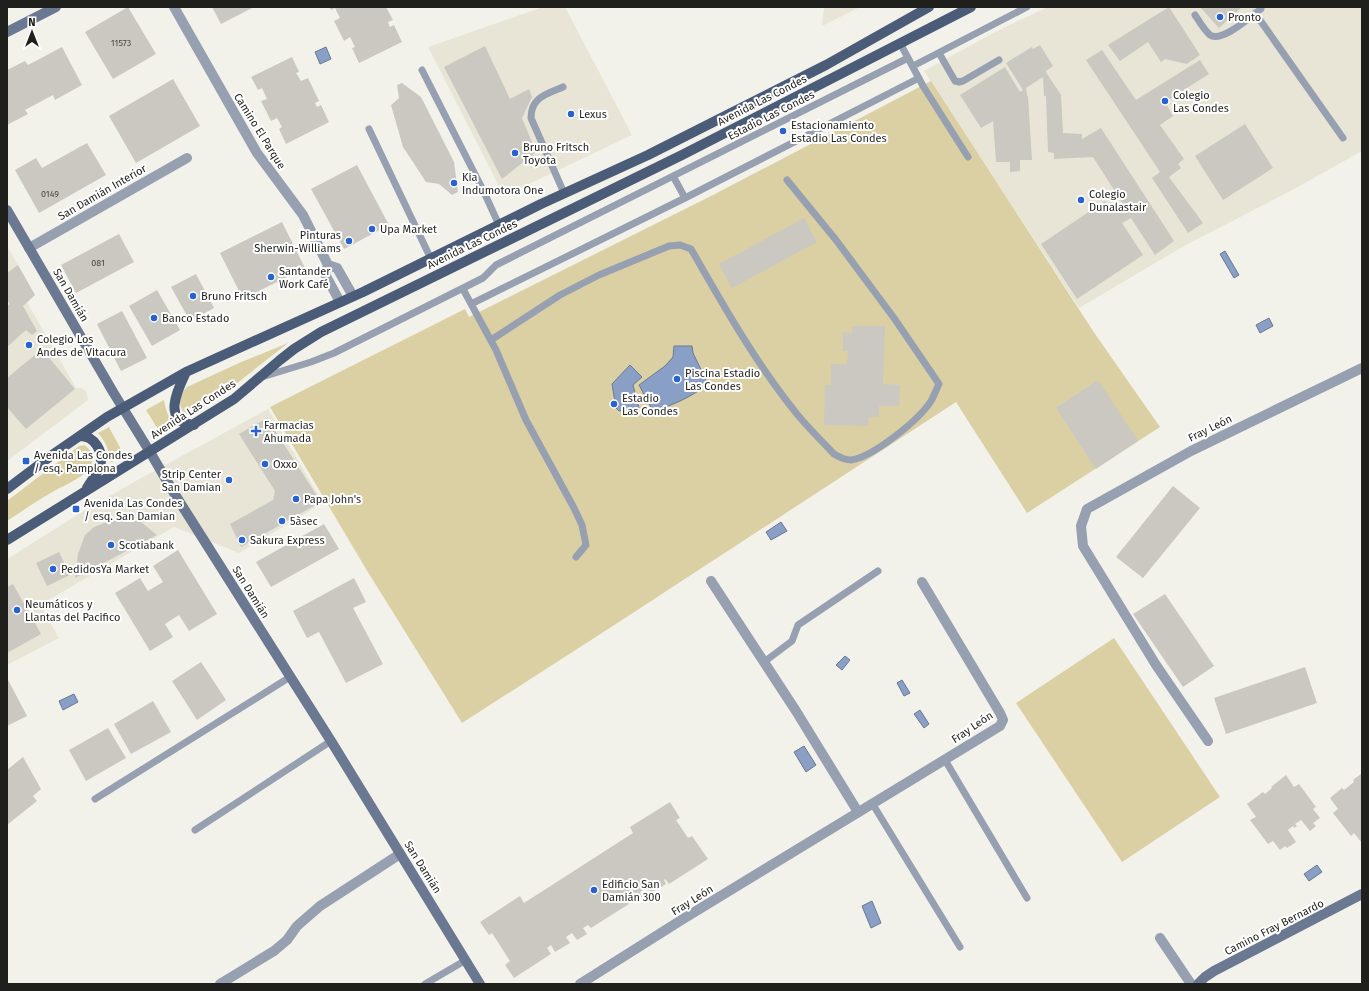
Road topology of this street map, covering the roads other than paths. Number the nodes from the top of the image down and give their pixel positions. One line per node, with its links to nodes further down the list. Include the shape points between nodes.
1 (56, 7): 9 (main road)
2 (174, 7): 30 (street, Camino El Parque, via 260,157 303,215)
3 (929, 7): 24 (main road, Avenida Las Condes, via 826,65 637,161)
4 (970, 7): 10 (main road, Avenida Las Condes)
5 (1028, 7): 11 (lane)
6 (1261, 7): 7 (lane)
7 (1255, 13): 8 (lane, via 1225,35 1215,37); 19 (lane)
8 (1195, 15)
9 (7, 32)
10 (900, 43): 12 (lane); 38 (main road, Avenida Las Condes, via 675,158 338,324 294,349)
11 (939, 53): 13 (lane, via 955,81 959,82); 14 (lane)
12 (908, 58): 14 (lane); 22 (lane, Estadio Las Condes)
13 (999, 60)
14 (912, 66): 16 (lane)
15 (422, 70): 27 (lane)
16 (919, 78): 20 (lane); 25 (lane)
17 (563, 88): 24 (lane, via 536,100 531,110 531,118)
18 (369, 129): 29 (lane)
19 (1343, 138)
20 (968, 157)
21 (187, 158): 28 (street, San Damián Interior)
22 (673, 176): 25 (lane); 31 (lane, Estadio Las Condes, via 496,265 483,278)
23 (788, 180): 35 (lane, via 894,318 939,384 931,401 921,413 875,451 850,460 834,454 793,408 765,370 691,249 680,245 669,246 599,275 560,295)
24 (564, 194): 27 (main road, Avenida Las Condes)
25 (685, 198): 34 (lane)
26 (7, 210): 28 (main road, San Damián)
27 (499, 225): 29 (main road, Avenida Las Condes)
28 (29, 248): 39 (main road, San Damián)
29 (430, 259): 32 (main road, Avenida Las Condes)
30 (328, 265): 32 (street, Camino El Parque, via 337,268); 33 (street, Camino El Parque, via 325,274)
31 (463, 289): 34 (lane); 38 (lane, Estadio Las Condes, via 334,353)
32 (353, 296): 33 (main road, Avenida Las Condes)
33 (340, 302): 37 (main road, Avenida Las Condes)
34 (472, 304): 35 (lane)
35 (491, 340): 46 (lane, via 526,420 582,525 586,545)
36 (1362, 368): 53 (street, Fray León, via 1191,451 1088,509 1081,526 1083,546 1156,665)
37 (186, 372): 39 (main road, Avenida Las Condes); 40 (main road, via 176,392 174,408 181,420)
38 (256, 379): 40 (main road, Avenida Las Condes, via 234,399)
39 (123, 407): 41 (main road, Avenida Las Condes); 42 (main road, San Damián)
40 (194, 425): 42 (main road, Avenida Las Condes)
41 (80, 436): 43 (main road, Avenida Las Condes); 44 (main road, via 88,437 95,442 101,456 98,471)
42 (150, 452): 44 (main road, Avenida Las Condes); 51 (main road, San Damián)
43 (7, 489)
44 (86, 490): 45 (main road, Avenida Las Condes)
45 (7, 540)
46 (576, 557)
47 (878, 571): 50 (lane, via 798,625 792,641)
48 (711, 581): 50 (street)
49 (922, 582): 54 (street, Fray León, via 1003,720 1000,726)
50 (764, 662): 57 (street)
51 (290, 677): 52 (main road, San Damián); 55 (lane)
52 (331, 741): 58 (lane); 59 (main road, San Damián)
53 (1208, 741)
54 (945, 760): 56 (street, Fray León); 61 (lane)
55 (95, 799)
56 (872, 803): 57 (street, Fray León); 63 (lane)
57 (858, 812): 68 (street, Fray León)
58 (195, 830)
59 (400, 854): 64 (main road, San Damián); 65 (street, via 320,906 274,951)
60 (1362, 894): 70 (main road, Camino Fray Bernardo, via 1214,971)
61 (1027, 898)
62 (1160, 938): 69 (street)
63 (960, 947)
64 (466, 960): 66 (lane); 67 (main road, San Damián)
65 (220, 984)
66 (426, 984)
67 (480, 984)
68 (580, 984)
69 (1191, 984)
70 (1198, 984)

